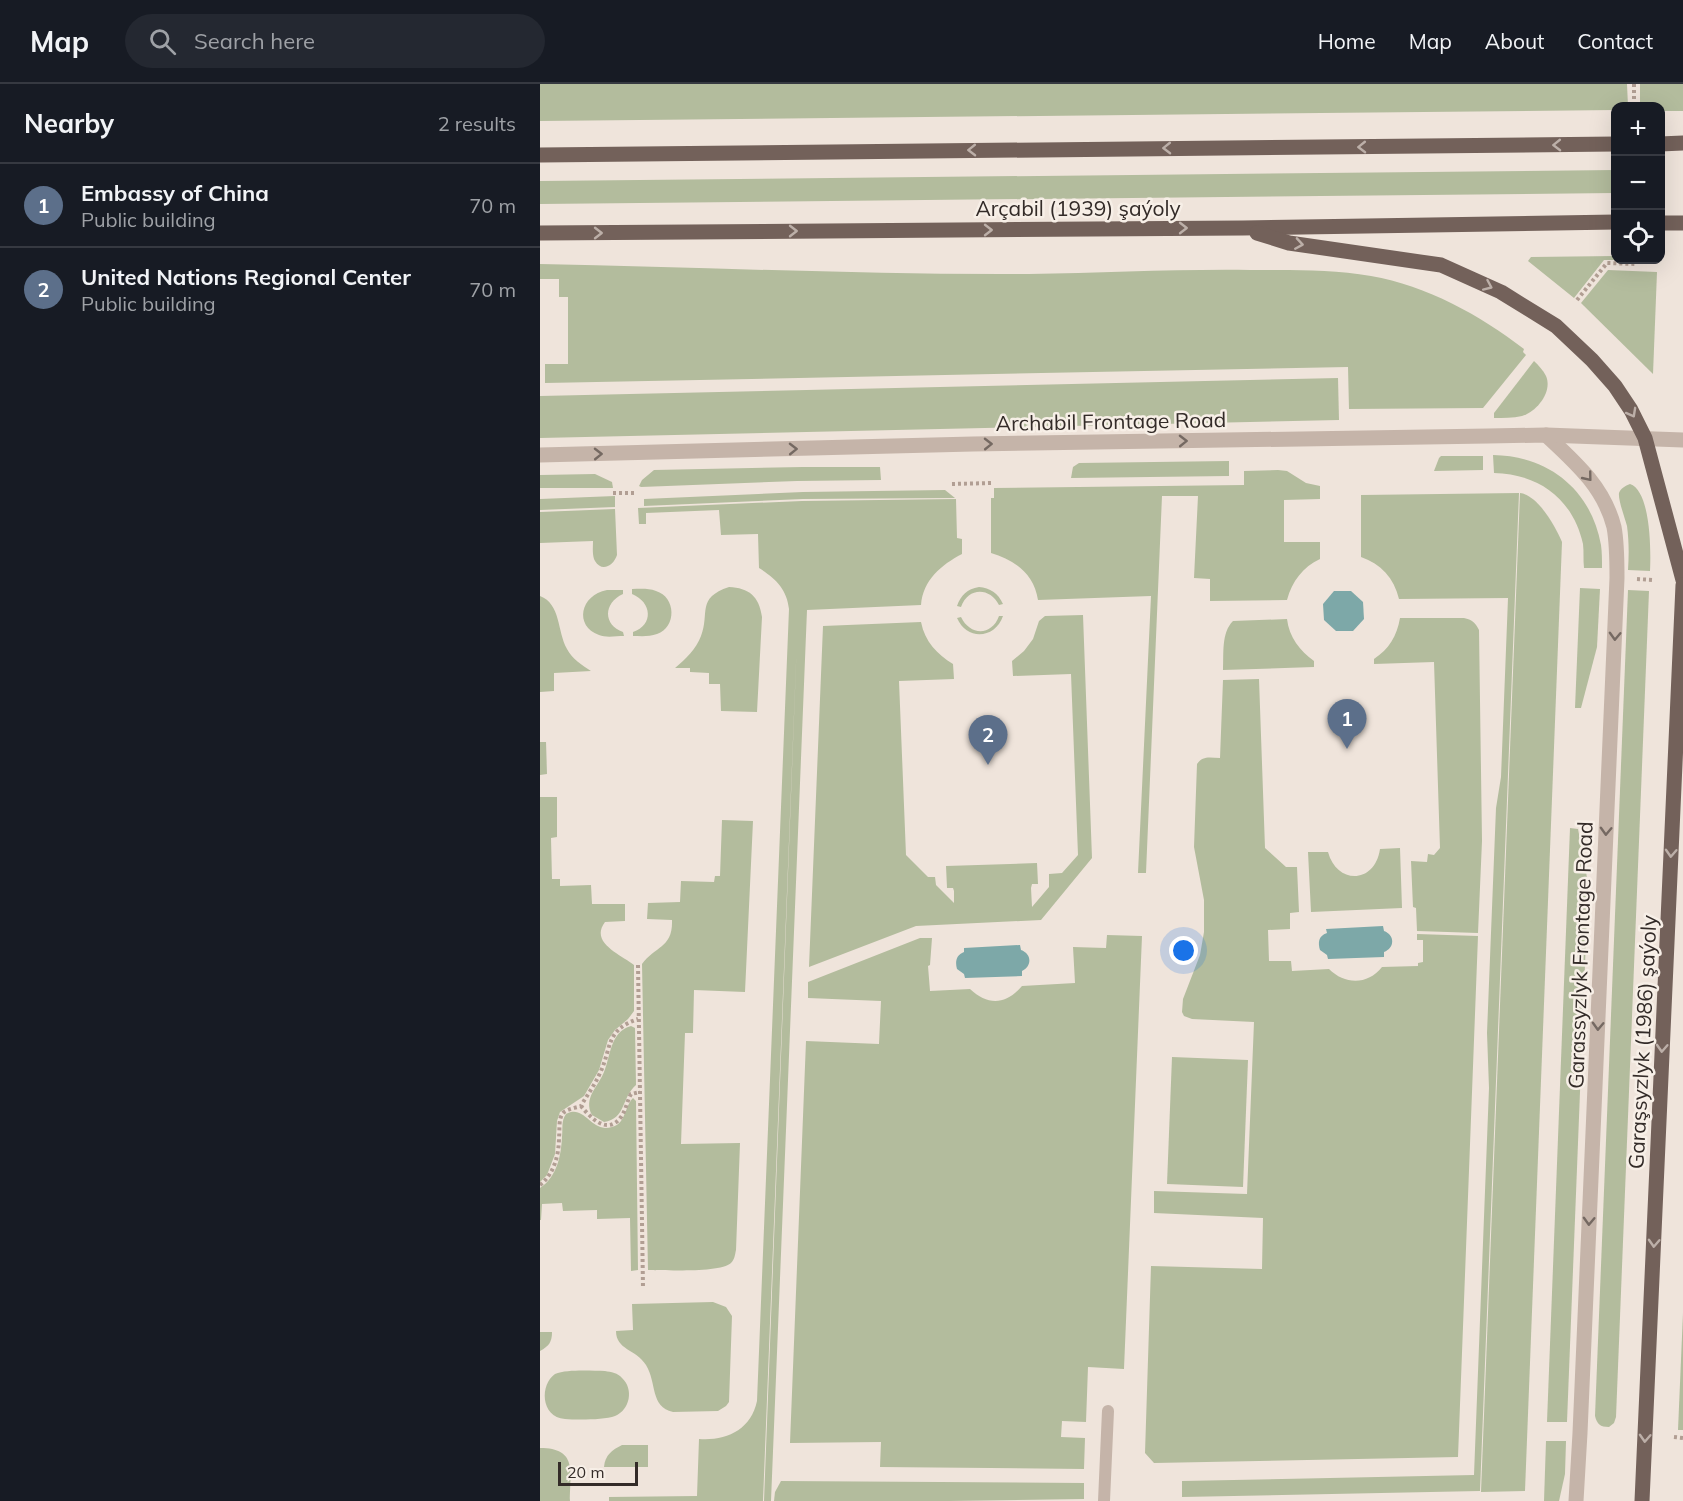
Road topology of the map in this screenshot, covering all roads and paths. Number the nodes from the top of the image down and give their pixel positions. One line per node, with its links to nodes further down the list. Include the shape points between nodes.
1 (1634, 84): 2 (path)
2 (1634, 102)
3 (1683, 143): 5 (main road)
4 (1611, 144): 6 (main road, one-way to 6)
5 (1665, 144)
6 (540, 155)
7 (1611, 222): 10 (main road, Arçabil (1939) şaýoly)
8 (1665, 223): 9 (main road)
9 (1683, 224)
10 (1243, 228): 11 (main road, Arçabil (1939) şaýoly, one-way to 10); 15 (main road, one-way to 15, via 1289,243 1441,266 1501,292 1556,326 1592,360 1615,386)
11 (540, 233)
12 (1611, 263): 13 (path, via 1607,263)
13 (1577, 300)
14 (1546, 435): 15 (street, Archabil Frontage Road); 17 (street, Archabil Frontage Road, one-way to 14); 34 (street, Garassyzlyk Frontage Road, one-way to 34, via 1584,471 1608,507 1614,529 1617,578)
15 (1646, 438): 16 (street, Archabil Frontage Road); 22 (main road)
16 (1683, 440)
17 (540, 455)
18 (992, 483): 19 (path)
19 (952, 484)
20 (614, 493): 21 (path)
21 (637, 493)
22 (1683, 580)
23 (1683, 585): 35 (main road, Garaşsyzlyk (1986) şaýoly, one-way to 35)
24 (638, 965): 25 (path)
25 (639, 1019): 26 (path); 27 (path, via 626,1024 613,1037 602,1071)
26 (640, 1092): 27 (path, via 631,1094 620,1119 608,1125 593,1120); 29 (path)
27 (581, 1106): 28 (path, via 561,1117 554,1165)
28 (540, 1185)
29 (643, 1287)
30 (1108, 1411): 33 (lane)
31 (1674, 1437): 32 (path)
32 (1683, 1438)
33 (1104, 1501)
34 (1576, 1501)
35 (1642, 1501)

